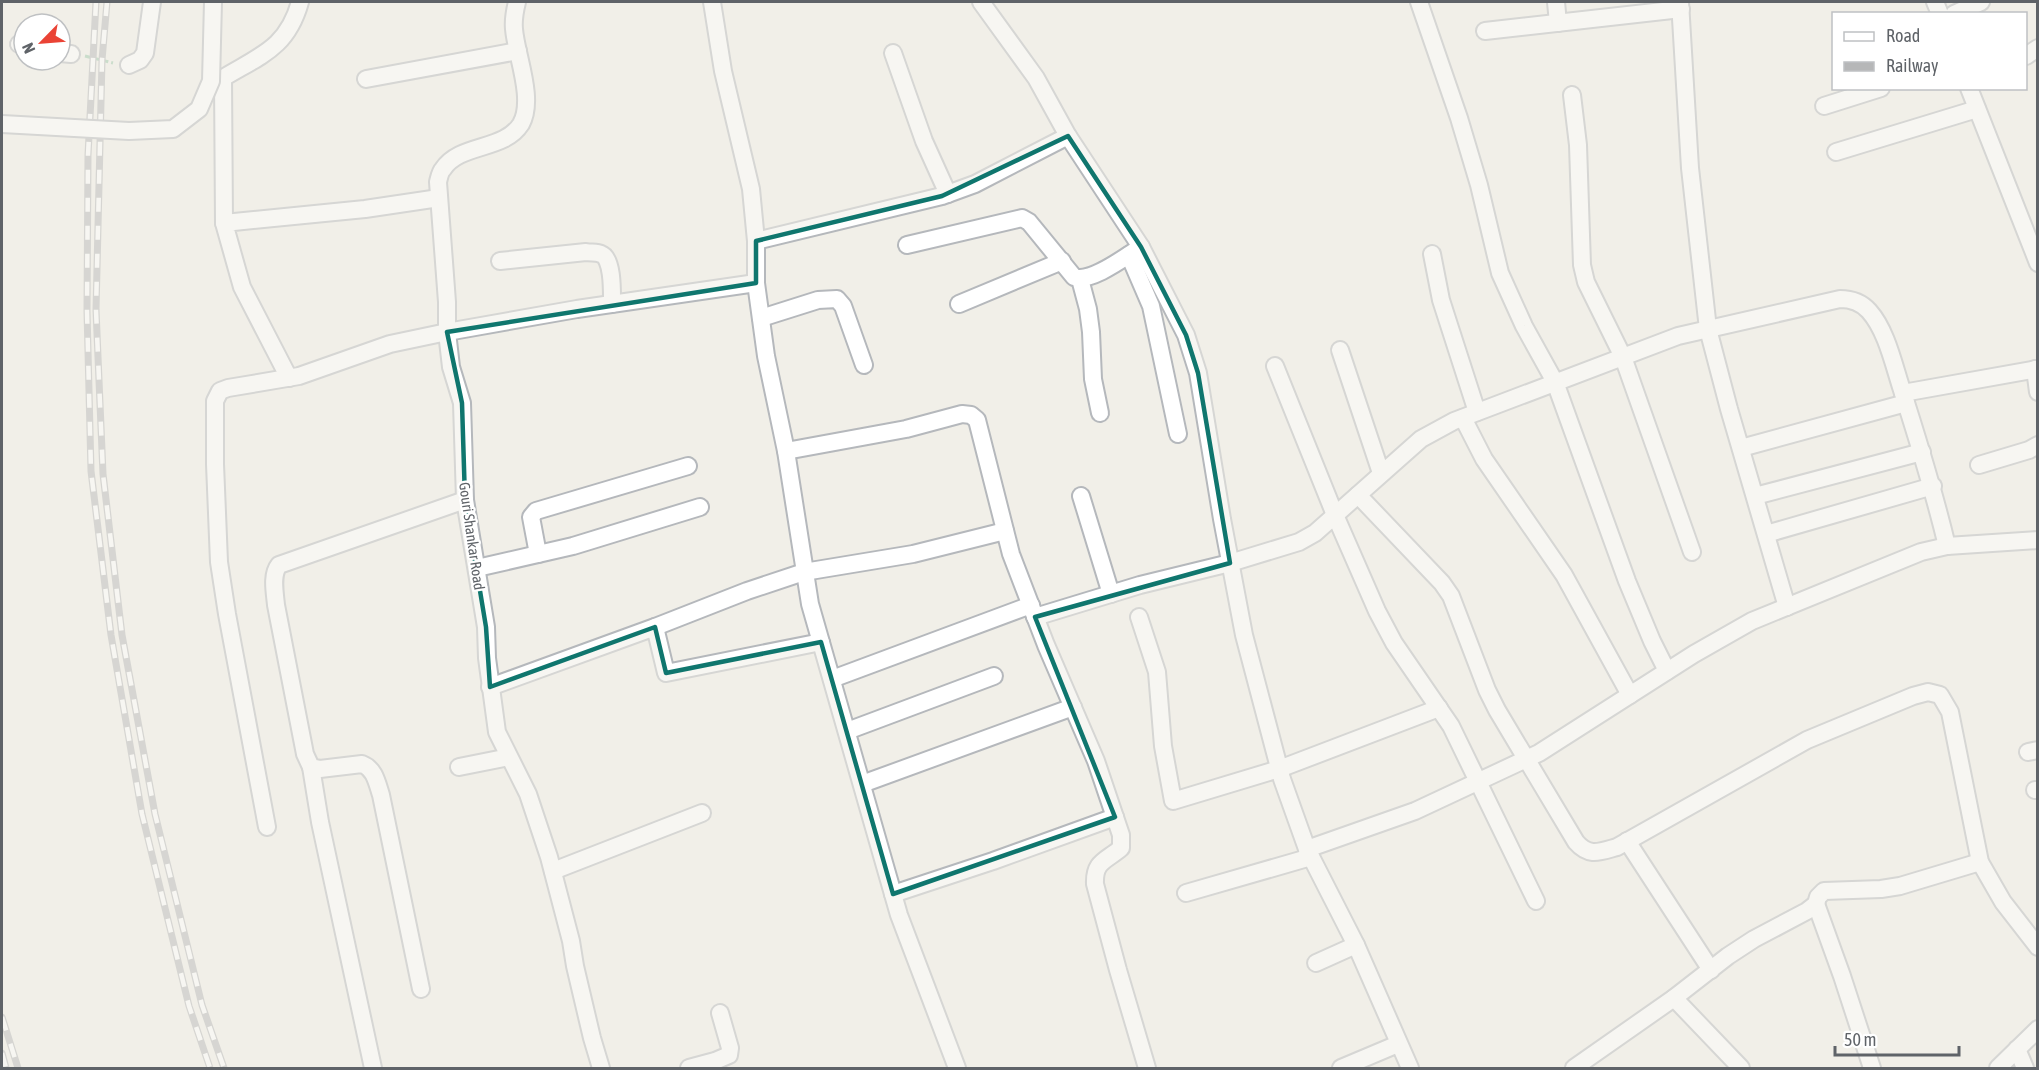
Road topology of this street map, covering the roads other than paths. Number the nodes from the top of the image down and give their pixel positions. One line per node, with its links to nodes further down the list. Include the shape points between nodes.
1 (152, 2): 17 (street, via 145,53)
2 (213, 2): 24 (street, bridge, via 211,81 199,109 173,129 129,131)
3 (300, 2): 29 (street, via 285,36 269,51 223,78)
4 (517, 2): 15 (street, Gouri Shankar Road, via 514,29)
5 (712, 2): 31 (street, via 723,71 751,189)
6 (981, 2): 25 (street, via 1036,78)
7 (1419, 2): 51 (street, via 1459,118 1500,273)
8 (1556, 2): 13 (street)
9 (1981, 2): 12 (street)
10 (1680, 5): 11 (street); 43 (street, via 1690,168)
11 (1625, 9): 13 (street)
12 (1958, 12)
13 (1558, 23): 14 (street)
14 (1485, 31)
15 (518, 51): 18 (street); 28 (street, Gouri Shankar Road, via 525,85 521,123 510,135 457,156 442,169)
16 (893, 53): 27 (street, via 924,141)
17 (129, 65)
18 (366, 79)
19 (1875, 90): 22 (street)
20 (1970, 90): 23 (street)
21 (1572, 96): 46 (street, via 1578,145 1582,265 1586,282)
22 (1824, 106)
23 (1977, 109): 26 (street); 30 (street)
24 (2, 124)
25 (1068, 136): 27 (street); 33 (street)
26 (1836, 152)
27 (948, 194): 31 (street)
28 (439, 198): 29 (street); 44 (street, Gouri Shankar Road)
29 (224, 223): 50 (street, via 242,287)
30 (2031, 228): 37 (street)
31 (756, 241): 39 (street)
32 (907, 245): 36 (street, via 1022,218)
33 (1135, 251): 38 (street); 56 (street); 77 (street, via 1186,335 1198,373)
34 (1432, 254): 55 (street)
35 (500, 261): 40 (street, via 600,253 610,267)
36 (1062, 261): 38 (street); 41 (street)
37 (2037, 263)
38 (1080, 279): 54 (street, via 1088,309 1093,379)
39 (756, 283): 40 (street); 42 (street)
40 (612, 304): 44 (street)
41 (959, 304)
42 (761, 318): 47 (street, via 837,298); 59 (street)
43 (1708, 329): 46 (street); 53 (street, via 1850,299 1861,304 1878,323); 58 (street)
44 (447, 332): 50 (street, via 390,344); 68 (street, Gouri Shankar Road, via 451,367 462,404)
45 (1340, 350): 63 (street)
46 (1623, 357): 51 (street); 75 (street)
47 (864, 365)
48 (1275, 366): 70 (street)
49 (2036, 369): 52 (street); 53 (street)
50 (289, 378): 103 (street, via 228,388 220,391 215,401 219,562)
51 (1555, 382): 55 (street); 86 (street, via 1627,580)
52 (2037, 392)
53 (1904, 398): 58 (street); 60 (street)
54 (1100, 413)
55 (1470, 415): 63 (street, via 1421,439); 90 (street, via 1484,459 1564,575)
56 (1178, 434)
57 (2037, 445): 61 (street)
58 (1741, 448): 67 (street)
59 (786, 451): 71 (street, via 971,415 981,429); 79 (street)
60 (1922, 452): 64 (street); 67 (street)
61 (1979, 465)
62 (688, 466): 76 (street, via 536,511 531,524)
63 (1382, 474): 65 (street)
64 (1933, 486): 72 (street); 74 (street)
65 (1358, 495): 70 (street); 95 (street, via 1451,596 1487,690)
66 (1082, 496): 80 (street)
67 (1755, 496): 72 (street)
68 (465, 500): 78 (street, Gouri Shankar Road); 96 (street, via 276,569 276,605 305,754)
69 (700, 507): 76 (street)
70 (1335, 515): 77 (street, via 1299,542); 92 (street, via 1394,643)
71 (1005, 531): 79 (street, via 913,554); 82 (street)
72 (1766, 534): 81 (street)
73 (2037, 540): 74 (street)
74 (1947, 546): 81 (street, via 1921,552)
75 (1692, 552)
76 (538, 554): 78 (street)
77 (1230, 563): 80 (street); 98 (street, via 1244,635)
78 (477, 568): 89 (street, Gouri Shankar Road)
79 (804, 572): 84 (street); 85 (street)
80 (1111, 594): 82 (street)
81 (1787, 607): 86 (street, via 1752,621)
82 (1033, 611): 88 (street); 91 (street)
83 (1139, 617): 98 (street, via 1157,672 1173,801)
84 (655, 627): 85 (street, via 666,673); 89 (street)
85 (821, 642): 88 (street)
86 (1667, 672): 90 (street)
87 (994, 676): 93 (street)
88 (832, 679): 93 (street)
89 (490, 687): 94 (street, Gouri Shankar Road, via 498,732)
90 (1630, 695): 95 (street)
91 (1073, 707): 100 (street); 102 (street)
92 (1438, 708): 98 (street); 99 (street)
93 (847, 731): 100 (street)
94 (509, 757): 97 (street); 107 (street, Gouri Shankar Road, via 528,794)
95 (1527, 759): 99 (street); 104 (street, via 1583,850 1600,852)
96 (311, 767): 116 (street, via 362,764 374,774); 122 (street)
97 (459, 768)
98 (1280, 769): 105 (street)
99 (1479, 781): 105 (street); 110 (street)
100 (862, 784): 109 (street)
101 (702, 813): 107 (street)
102 (1115, 817): 109 (street); 126 (street, via 1121,849 1100,864 1095,871 1095,884)
103 (267, 827)
104 (1627, 841): 106 (street, via 1807,740 1928,692 1940,695 1950,712); 115 (street)
105 (1309, 853): 108 (street); 112 (street)
106 (1980, 862): 111 (street, via 1900,886 1824,891); 113 (street, via 2003,902)
107 (553, 871): 123 (street, Gouri Shankar Road)
108 (1186, 893)
109 (893, 894): 125 (street)
110 (1536, 901)
111 (1816, 904): 115 (street, via 1754,939); 131 (street)
112 (1356, 945): 114 (street); 120 (street)
113 (2037, 946)
114 (1316, 963)
115 (1711, 970): 117 (street)
116 (421, 989)
117 (1674, 998): 129 (street); 130 (street)
118 (720, 1013): 124 (street, via 729,1055)
119 (2037, 1029): 121 (street)
120 (1398, 1044): 127 (street); 128 (street)
121 (2017, 1049): 132 (street); 133 (street)
122 (373, 1068)
123 (601, 1068)
124 (689, 1068)
125 (957, 1068)
126 (1147, 1068)
127 (1341, 1068)
128 (1410, 1068)
129 (1574, 1068)
130 (1741, 1068)
131 (1872, 1068)
132 (1998, 1068)
133 (2025, 1068)

